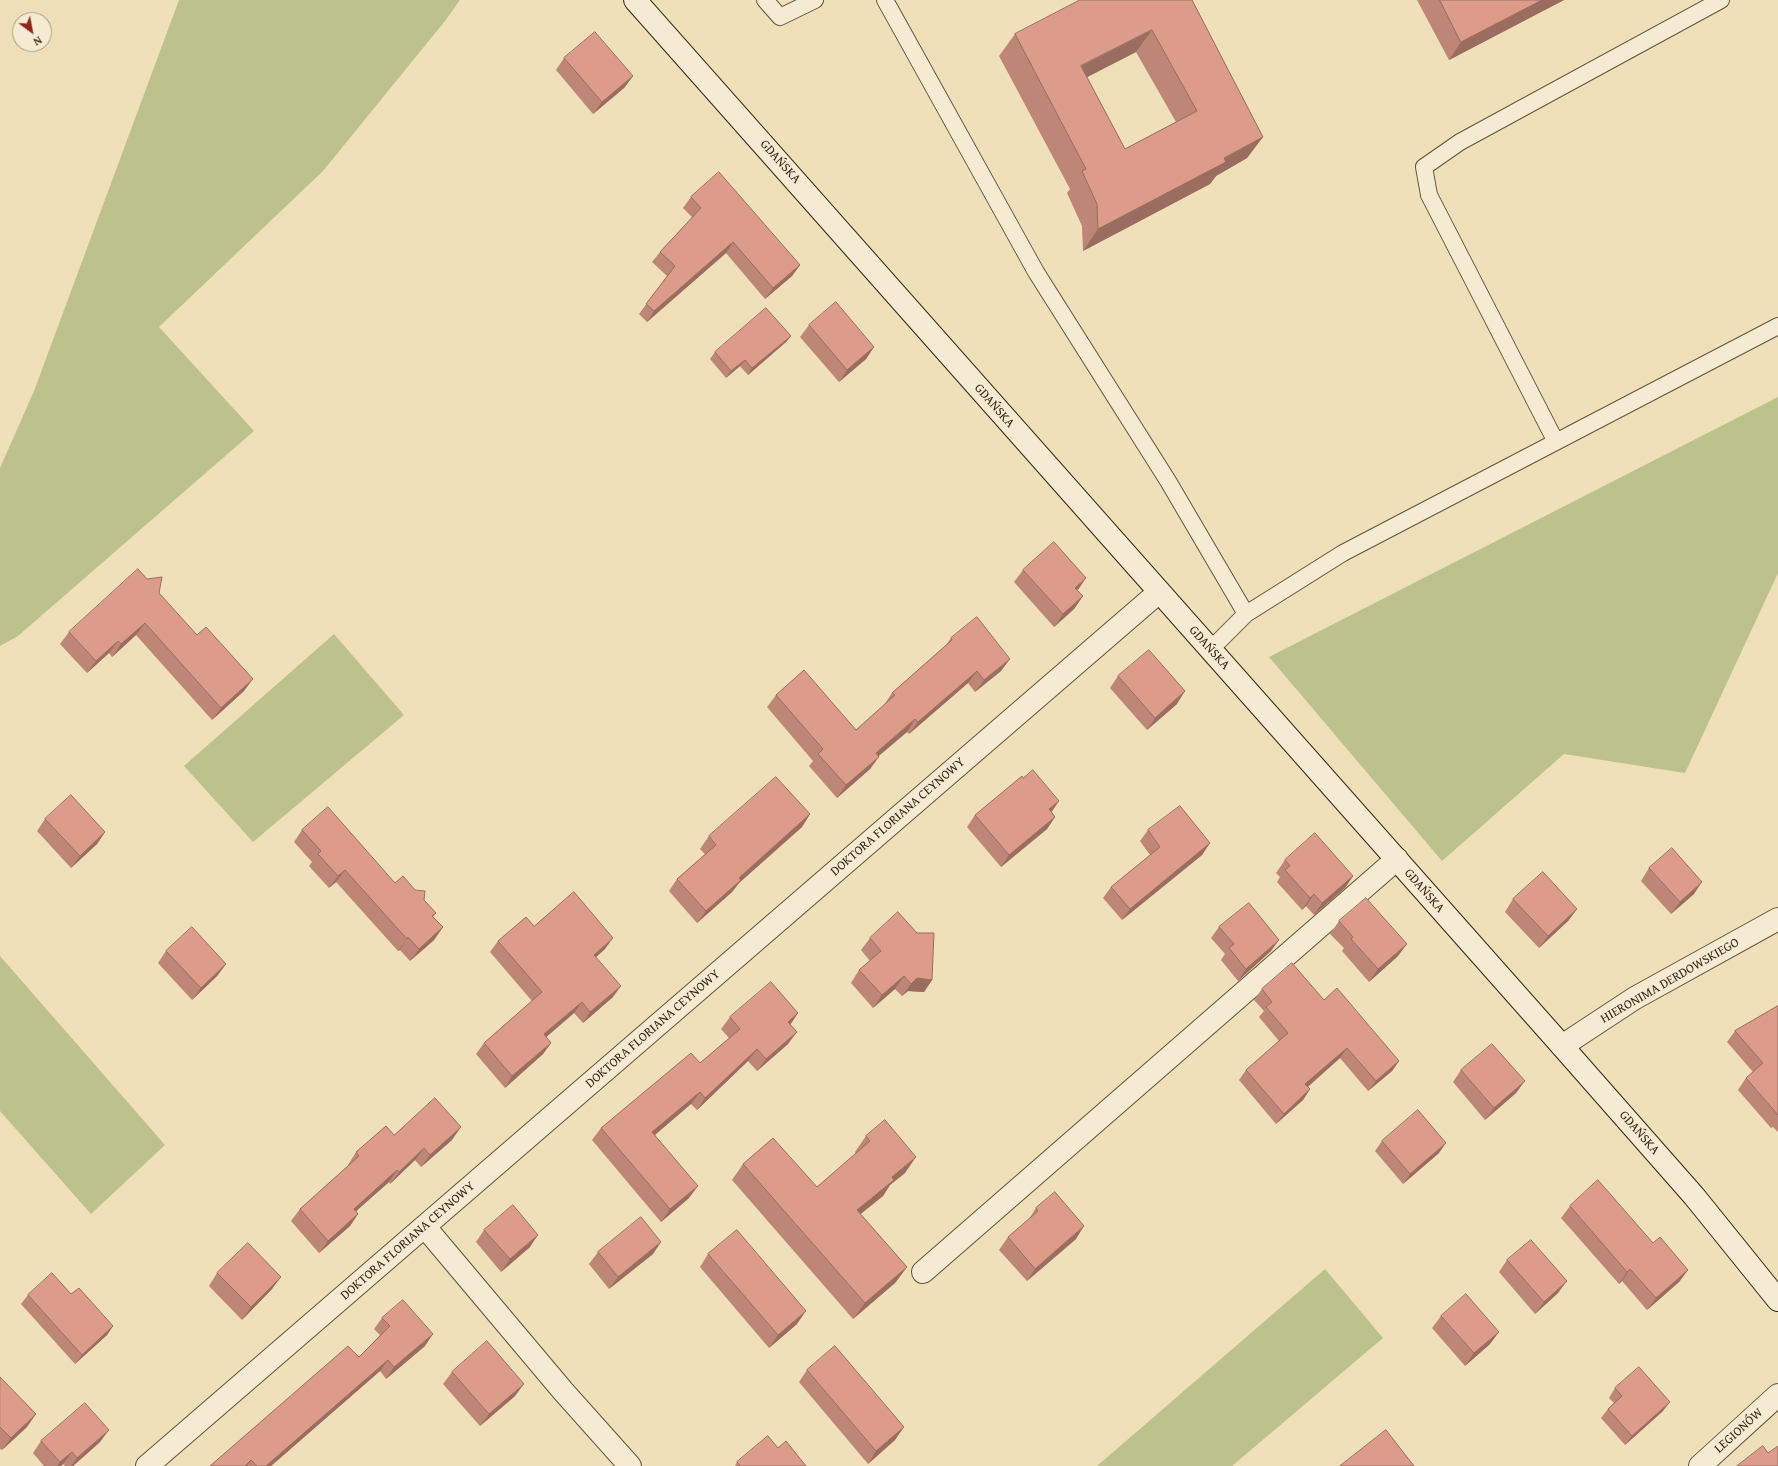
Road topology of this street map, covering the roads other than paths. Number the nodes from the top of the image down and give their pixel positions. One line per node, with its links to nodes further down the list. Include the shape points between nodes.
1 (635, 0): 8 (street, GDAŃSKA)
2 (765, 0): 3 (lane, via 780,17)
3 (815, 0)
4 (885, 0): 9 (lane, via 1036,272 1168,481)
5 (1721, 0): 7 (lane, via 1460,142 1424,167 1429,196)
6 (1778, 326): 7 (lane)
7 (1556, 442): 9 (lane, via 1342,553)
8 (1159, 592): 10 (street, GDAŃSKA); 14 (street, DOKTORA FLORIANA CEYNOWY)
9 (1246, 614): 10 (lane)
10 (1211, 649): 11 (street, GDAŃSKA)
11 (1397, 859): 13 (street, GDAŃSKA); 15 (street)
12 (1778, 919): 13 (street, HIERONIMA DERDOWSKIEGO, via 1635,998)
13 (1562, 1046): 16 (street, GDAŃSKA, via 1694,1196)
14 (425, 1226): 18 (street, DOKTORA FLORIANA CEYNOWY); 19 (street, via 563,1391)
15 (923, 1272)
16 (1778, 1300)
17 (1778, 1395): 20 (street, LEGIONÓW)
18 (146, 1466)
19 (630, 1466)
20 (1700, 1466)

